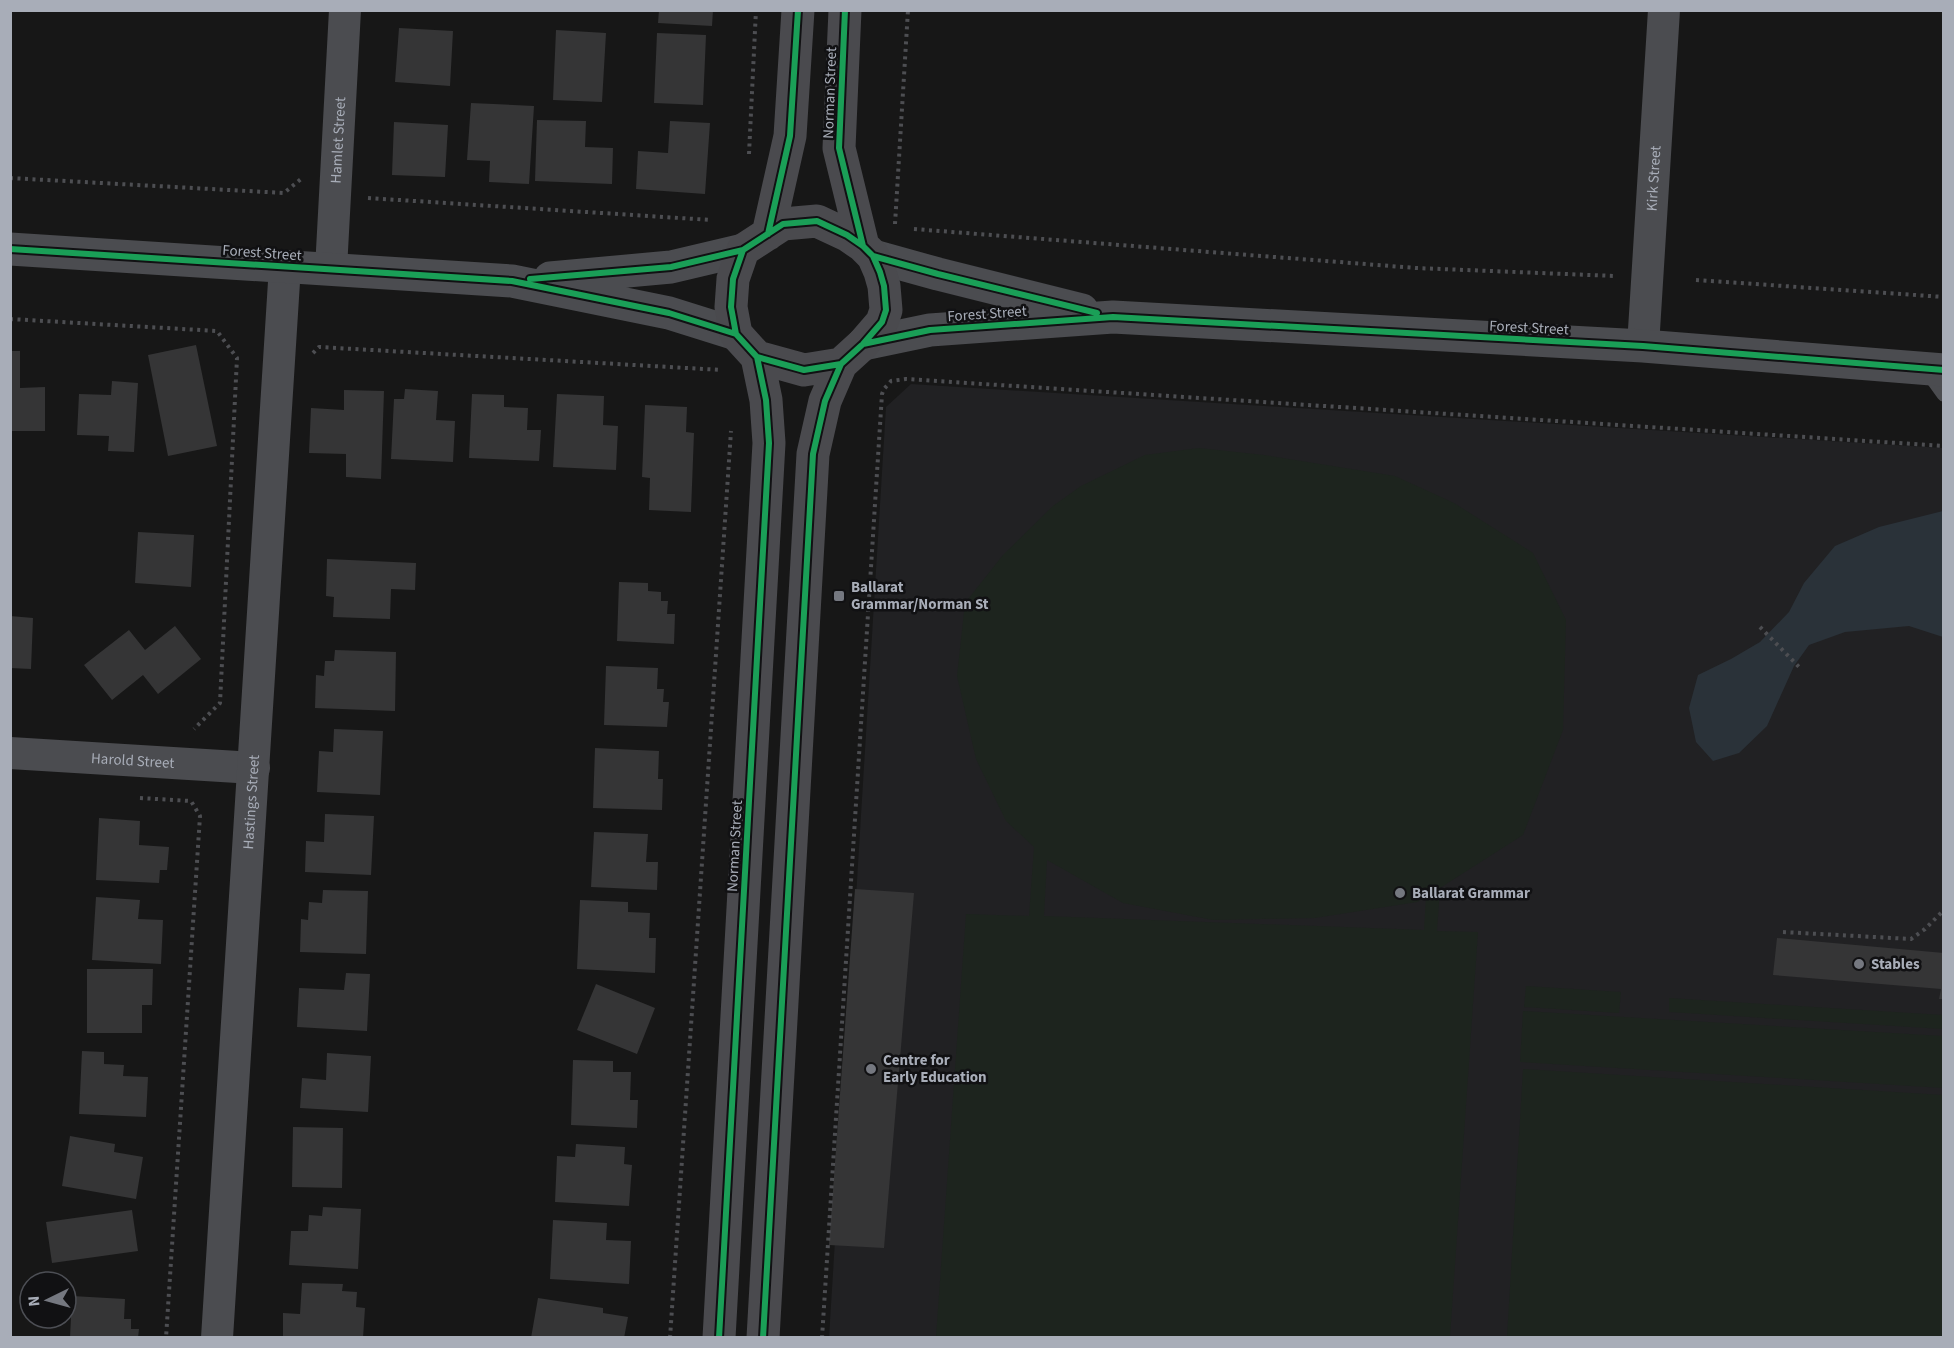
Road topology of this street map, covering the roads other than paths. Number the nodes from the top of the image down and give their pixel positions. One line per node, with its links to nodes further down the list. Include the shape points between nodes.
1 (345, 10): 9 (street, Hamlet Street)
2 (798, 10): 5 (main road, via 790,136)
3 (845, 10): 7 (main road, Norman Street, via 839,148)
4 (1664, 10): 13 (street, Kirk Street)
5 (755, 242): 7 (main road, via 783,224 817,221 847,235); 10 (street, Forest Street, via 671,267); 12 (main road, via 733,279 731,307)
6 (10, 249): 8 (street, Forest Street)
7 (868, 251): 11 (street, Forest Street, via 938,274); 14 (main road, via 880,272 886,310 882,322)
8 (285, 266): 9 (street, Forest Street); 18 (street, Hastings Street)
9 (331, 269): 10 (street, Forest Street)
10 (512, 281): 12 (street, Forest Street, via 669,313)
11 (1113, 317): 13 (street, Forest Street); 14 (street, Forest Street, via 930,330)
12 (736, 334): 15 (main road)
13 (1643, 346): 16 (street, Forest Street)
14 (852, 354): 15 (main road, via 804,370); 21 (main road, via 825,401 813,454)
15 (757, 357): 20 (main road, Norman Street, via 769,443)
16 (1938, 378)
17 (10, 753): 18 (street, Harold Street)
18 (254, 768): 19 (street, Hastings Street)
19 (218, 1338)
20 (719, 1338)
21 (764, 1338)

